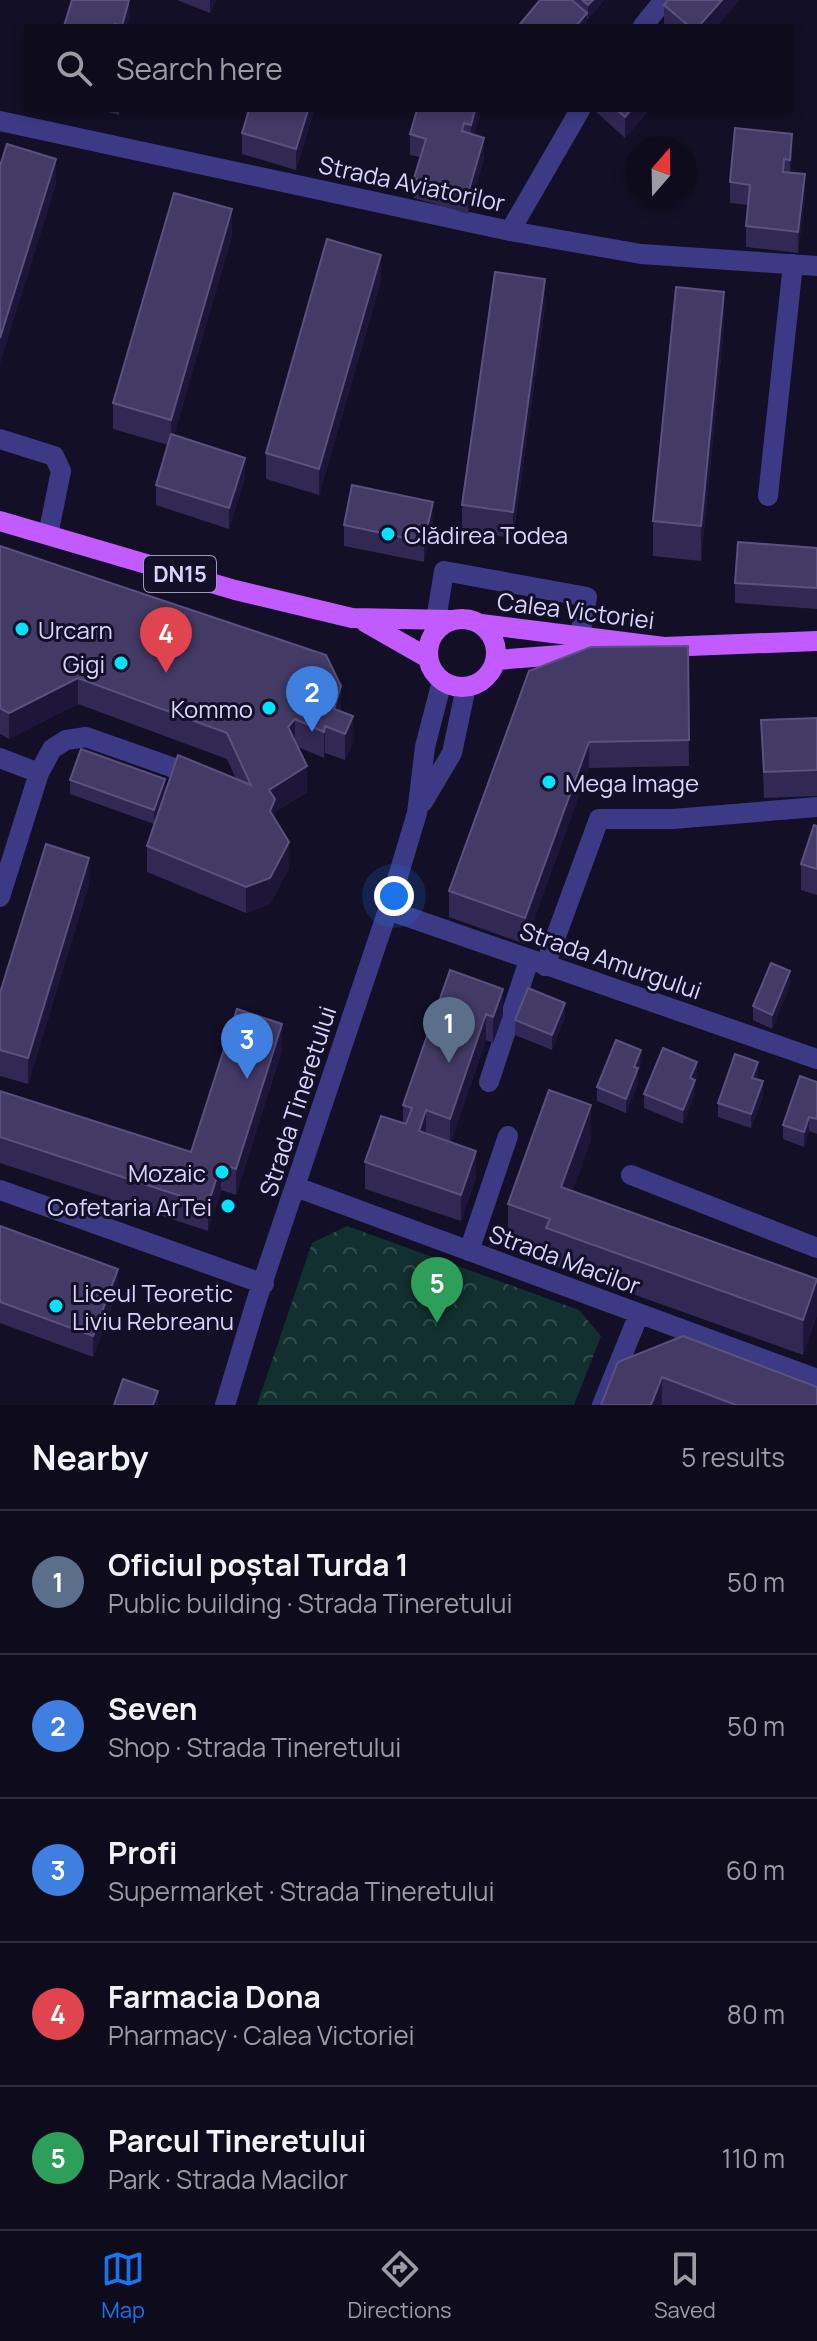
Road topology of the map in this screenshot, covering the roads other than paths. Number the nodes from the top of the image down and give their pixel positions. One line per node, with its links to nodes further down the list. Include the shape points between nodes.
1 (664, 0): 2 (street)
2 (645, 24)
3 (579, 112): 5 (street)
4 (0, 121): 5 (street, Strada Aviatorilor)
5 (510, 231): 6 (street, Strada Aviatorilor, via 641,254)
6 (793, 264): 7 (street, Strada Aviatorilor); 9 (street)
7 (817, 266)
8 (0, 439): 11 (street, via 54,456 61,471)
9 (768, 496)
10 (0, 521): 11 (main road, Calea Victoriei / DN15)
11 (48, 535): 12 (main road, Calea Victoriei / DN15, via 235,590)
12 (361, 620): 13 (main road, Calea Victoriei / DN15); 18 (main road, Calea Victoriei / DN15)
13 (444, 620): 14 (main road, Calea Victoriei / DN15); 15 (street, via 444,571 587,597); 18 (main road, via 433,635)
14 (481, 624): 15 (main road, Calea Victoriei / DN15); 19 (main road, Calea Victoriei, via 494,640)
15 (580, 636): 17 (main road, Calea Victoriei / DN15)
16 (817, 641): 17 (main road, Calea Victoriei / DN15)
17 (664, 647): 19 (main road, Calea Victoriei / DN15)
18 (428, 658): 20 (main road, Calea Victoriei / DN15)
19 (496, 660): 21 (main road, via 485,679)
20 (442, 681): 21 (main road); 26 (street, Strada Tineretului, via 425,747)
21 (466, 687): 26 (street, Strada Tineretului, via 452,753)
22 (0, 758): 23 (street)
23 (39, 773): 24 (street, via 52,749 86,737); 27 (street)
24 (208, 780)
25 (817, 807): 29 (street, via 673,819 599,819)
26 (417, 813): 28 (street, Strada Tineretului)
27 (0, 897)
28 (388, 910): 29 (street, Strada Amurgului); 34 (street, Strada Tineretului)
29 (537, 963): 30 (street, Strada Amurgului); 31 (street)
30 (817, 1059)
31 (489, 1082)
32 (508, 1136): 37 (street)
33 (631, 1175): 36 (street)
34 (296, 1187): 37 (street, Strada Macilor); 38 (street, Strada Tineretului)
35 (0, 1190): 38 (street)
36 (817, 1248)
37 (469, 1251): 39 (street, Strada Macilor)
38 (264, 1284): 41 (street, Strada Tineretului)
39 (639, 1314): 40 (street, Strada Macilor); 42 (street)
40 (816, 1376)
41 (225, 1405)
42 (602, 1405)

